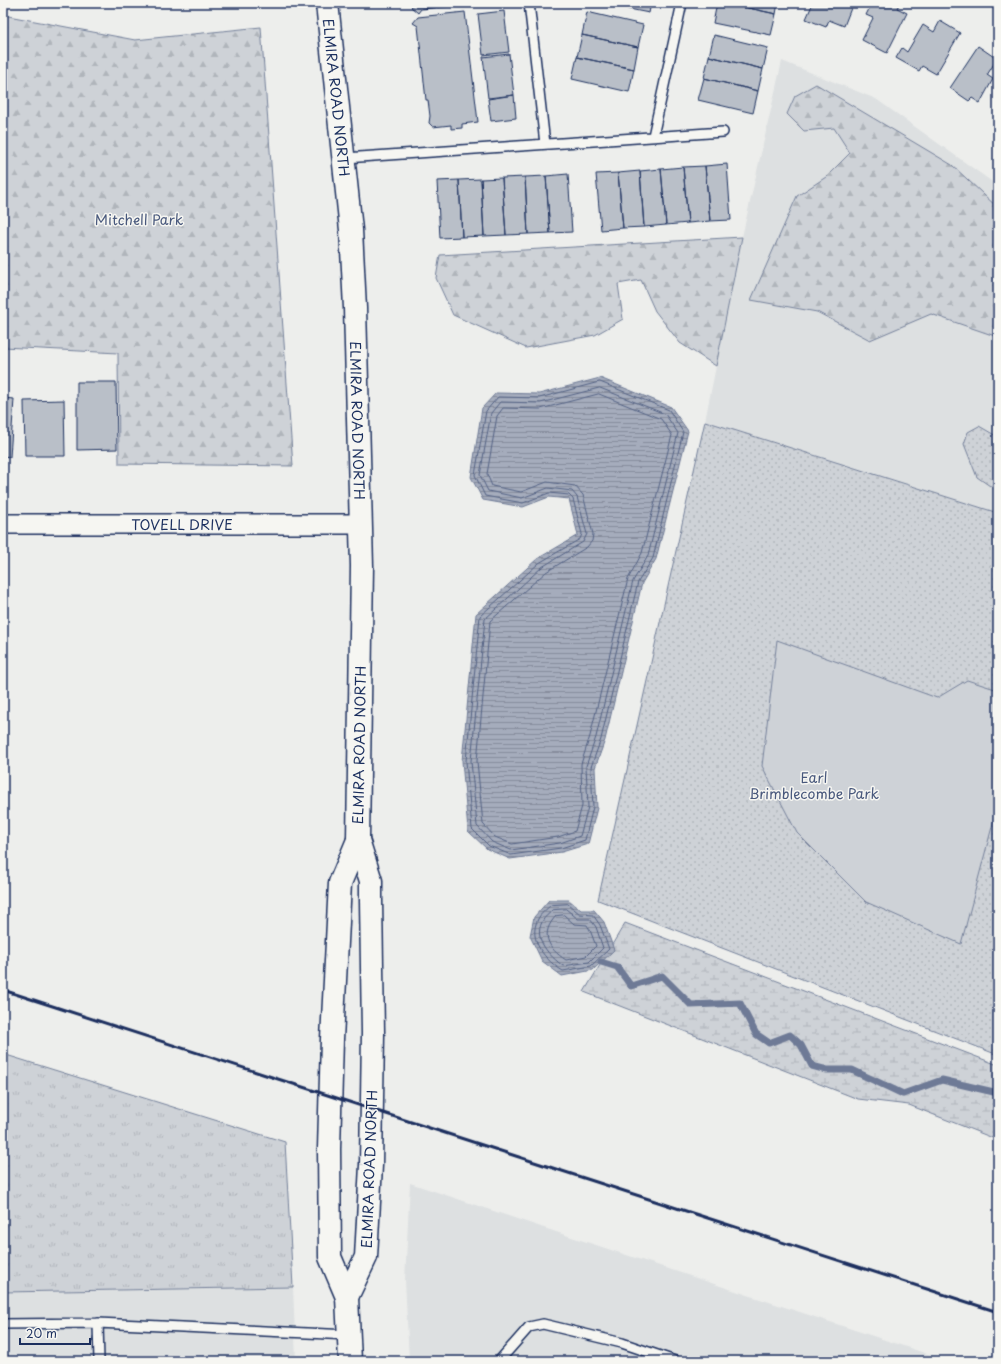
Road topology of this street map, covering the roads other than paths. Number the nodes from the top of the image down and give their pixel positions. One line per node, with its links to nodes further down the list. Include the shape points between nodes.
1 (327, 3): 7 (main road, ELMIRA ROAD NORTH)
2 (529, 3): 6 (lane)
3 (682, 3): 5 (lane)
4 (723, 132): 5 (lane)
5 (653, 136): 6 (lane)
6 (546, 144): 7 (lane)
7 (344, 158): 9 (main road, ELMIRA ROAD NORTH, via 355,308)
8 (3, 524): 9 (street, TOVELL DRIVE)
9 (361, 524): 10 (main road, ELMIRA ROAD NORTH)
10 (358, 840): 11 (main road, ELMIRA ROAD NORTH, via 371,881 371,1165 366,1257); 11 (main road, ELMIRA ROAD NORTH, via 340,883 332,1039 330,1257)
11 (347, 1297): 14 (main road)
12 (98, 1323): 13 (lane); 14 (lane); 15 (lane)
13 (3, 1324)
14 (349, 1335): 16 (main road)
15 (99, 1361)
16 (350, 1361)
17 (499, 1361): 18 (lane, via 529,1328 542,1324 622,1343)
18 (675, 1361)

